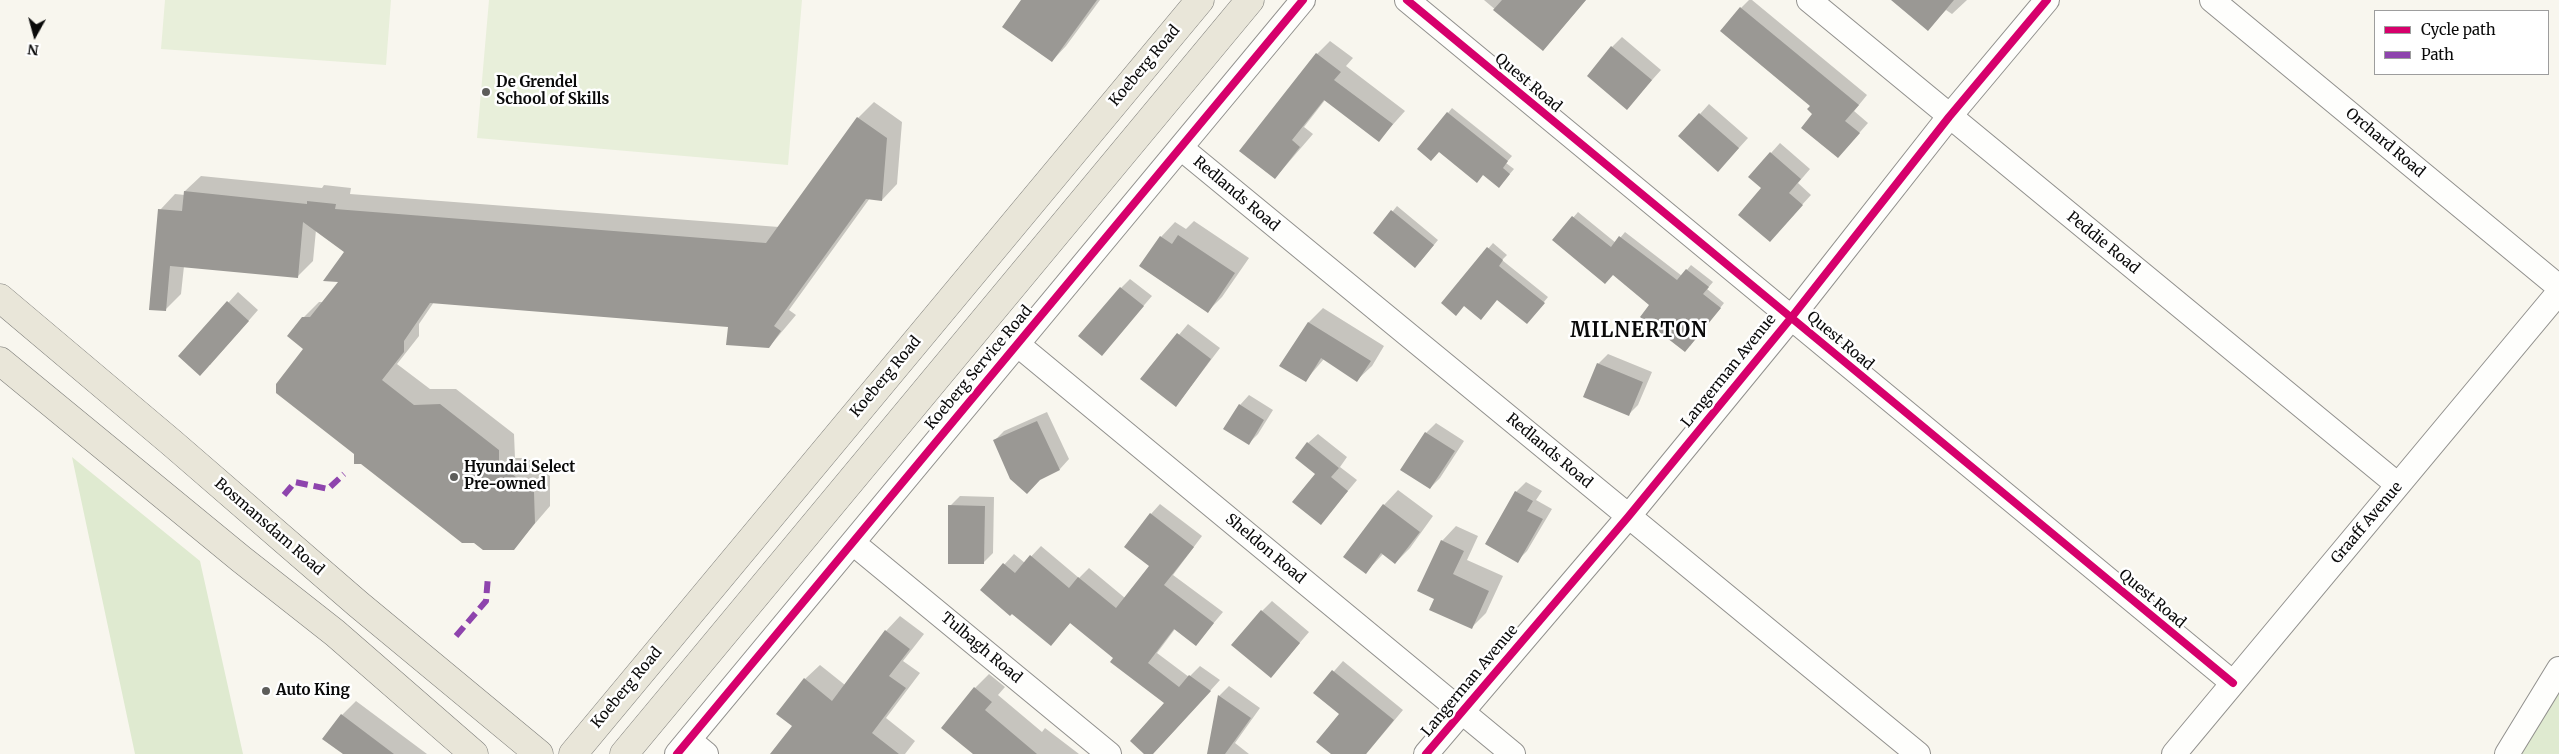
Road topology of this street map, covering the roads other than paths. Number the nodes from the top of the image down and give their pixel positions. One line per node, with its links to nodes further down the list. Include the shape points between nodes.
1 (1200, 0): 25 (main road, Koeberg Road)
2 (1250, 0): 26 (main road)
3 (1303, 0): 9 (street, Koeberg Service Road)
4 (1407, 0): 13 (street, Quest Road)
5 (1809, 0): 8 (street, Peddie Road)
6 (2047, 0): 8 (street, Langerman Avenue)
7 (2212, 0): 10 (street, Orchard Road)
8 (1949, 116): 13 (street, Langerman Avenue); 16 (street, Peddie Road)
9 (1180, 148): 14 (street, Koeberg Service Road); 17 (street, Redlands Road)
10 (2559, 287)
11 (2559, 292): 16 (street, Graaff Avenue)
12 (0, 298): 24 (main road, Bosmansdam Road)
13 (1790, 318): 17 (street, Langerman Avenue); 20 (street, Quest Road)
14 (1017, 344): 18 (street, Koeberg Service Road); 21 (street, Sheldon Road)
15 (0, 361): 23 (main road, via 335,633)
16 (2398, 485): 20 (street, Graaff Avenue)
17 (1628, 517): 21 (street, Langerman Avenue); 30 (street, Redlands Road)
18 (853, 543): 22 (street, Koeberg Service Road); 27 (street, Tulbagh Road)
19 (2559, 669): 32 (street)
20 (2233, 684): 31 (street, Graaff Avenue)
21 (1462, 712): 28 (street, Langerman Avenue); 29 (street, Sheldon Road)
22 (690, 749)
23 (474, 754)
24 (539, 754)
25 (573, 754)
26 (624, 754)
27 (1109, 754)
28 (1426, 754)
29 (1513, 754)
30 (1918, 754)
31 (2174, 754)
32 (2507, 754)

